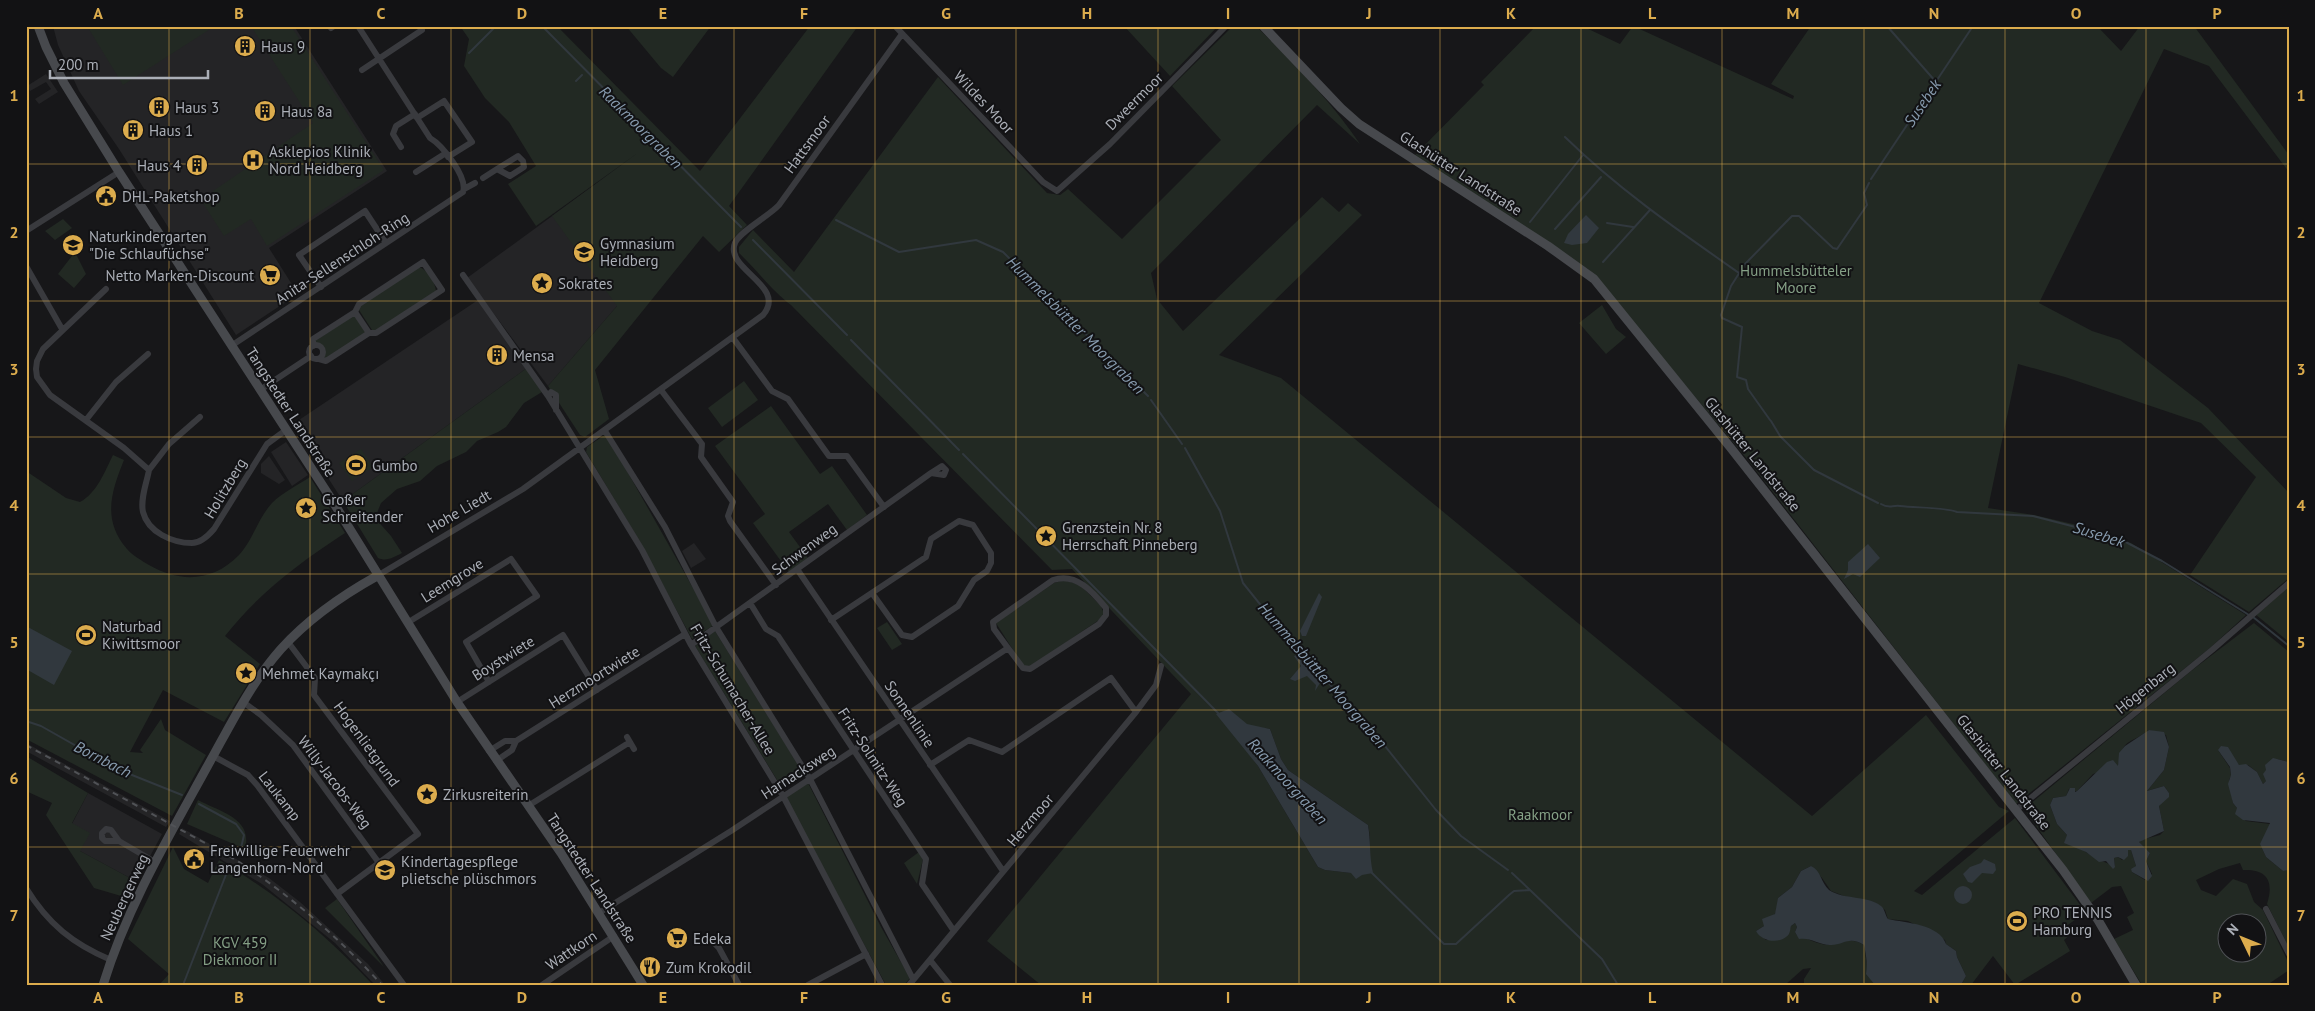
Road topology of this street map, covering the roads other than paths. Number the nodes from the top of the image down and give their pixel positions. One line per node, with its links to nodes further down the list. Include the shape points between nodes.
1 (38, 26): 14 (street, Tangstedter Landstraße, via 64,83)
2 (358, 26): 8 (street)
3 (895, 26): 7 (street, Wildes Moor)
4 (1226, 26): 19 (street, Dweermoor, via 1110,144)
5 (1263, 26): 76 (street, Glashütter Landstraße, via 1359,124 1594,279)
6 (421, 28): 8 (street)
7 (902, 34): 19 (street, Wildes Moor, via 1043,182); 22 (street, Hattsmoor, via 779,205 736,240 733,251)
8 (379, 58): 9 (street); 10 (street)
9 (362, 70)
10 (416, 116): 11 (street, via 396,126 393,134); 12 (street, via 430,138 439,143); 12 (street, via 444,100 472,142)
11 (401, 147)
12 (447, 155): 15 (street); 18 (street, via 462,177)
13 (497, 169): 16 (street)
14 (119, 172): 20 (street); 31 (street, Tangstedter Landstraße)
15 (416, 172)
16 (483, 178)
17 (475, 183): 18 (street, Anita-Sellenschloh-Ring)
18 (464, 189): 21 (street, Anita-Sellenschloh-Ring, via 460,195)
19 (1057, 191)
20 (26, 231)
21 (386, 244): 25 (street, Anita-Sellenschloh-Ring); 25 (street, via 365,211 299,254)
22 (740, 262): 30 (street, Hohe Liedt, via 764,289 769,306 763,315)
23 (26, 266): 28 (street)
24 (463, 275): 42 (street, Fritz-Schumacher-Allee, via 548,396)
25 (320, 287): 31 (street, Anita-Sellenschloh-Ring)
26 (106, 289): 28 (street)
27 (355, 312): 29 (street); 29 (street, via 359,304 423,262 442,290 376,333); 32 (street, via 313,339)
28 (62, 329): 39 (street, via 36,361 37,377 50,394)
29 (369, 333): 35 (street, via 326,361)
30 (733, 338): 37 (street, Hohe Liedt); 45 (street, via 772,392 788,399 829,456 846,456)
31 (231, 346): 36 (street, Tangstedter Landstraße)
32 (313, 346): 34 (street); 35 (street, via 323,349)
33 (148, 354): 39 (street, via 116,382)
34 (311, 356): 35 (street); 36 (street)
35 (320, 359)
36 (260, 390): 40 (street, Tangstedter Landstraße)
37 (662, 390): 41 (street, Hohe Liedt); 49 (street, via 702,444 701,457 733,502 728,516 730,521)
38 (200, 417): 43 (street, Holitzberg, via 170,444)
39 (86, 420): 43 (street)
40 (286, 430): 43 (street, Holitzberg, via 267,444 214,529 199,541 191,543 164,536 149,526 142,507); 47 (street, Tangstedter Landstraße)
41 (605, 431): 42 (street, Hohe Liedt); 54 (street, Fritz-Schumacher-Allee, via 665,528)
42 (580, 448): 47 (street, Hohe Liedt, via 515,494); 55 (street, Fritz-Schumacher-Allee, via 642,550)
43 (149, 470)
44 (931, 474): 45 (street, Schwenweg)
45 (884, 507): 46 (street, Schwenweg)
46 (797, 570): 49 (street, Schwenweg); 52 (street, Sonnenlinie)
47 (377, 576): 53 (street, Tangstedter Landstraße); 56 (street, Hohe Liedt, via 311,619)
48 (2289, 583): 76 (street, Högenbarg)
49 (776, 585): 51 (street, Schwenweg)
50 (872, 592): 50 (street, via 926,556 931,539 960,520 972,525 991,553 991,563 974,580 958,606 912,637 902,635); 52 (street)
51 (750, 603): 54 (street, Schwenweg); 69 (street, Fritz-Solmitz-Weg, via 766,629 778,636)
52 (831, 620): 65 (street, Sonnenlinie)
53 (408, 624): 60 (street, Leemgrove, via 510,559 537,596 466,642); 63 (street, Tangstedter Landstraße)
54 (716, 627): 57 (street, Schwenweg); 73 (street, Fritz-Schumacher-Allee)
55 (685, 634): 57 (street, Fritz-Schumacher-Allee); 61 (street, Herzmoortwiete)
56 (288, 642): 62 (street, Hohe Liedt); 80 (street, Hogenlietgrund, via 315,678 314,695 418,834)
57 (691, 646): 74 (street, Fritz-Schumacher-Allee)
58 (1008, 648): 58 (street, via 1023,668 1030,669 1099,624 1105,618 1106,608 1078,581 1058,579 993,622); 65 (street, Harnacksweg)
59 (1161, 666): 64 (street, Herzmoor, via 1156,684)
60 (489, 682): 61 (street, Boystwiete, via 563,635); 63 (street, Boystwiete)
61 (597, 690): 66 (street, Herzmoortwiete)
62 (243, 702): 70 (street, Hohe Liedt); 80 (street, Willy-Jacobs-Weg, via 293,745)
63 (457, 702): 68 (street, Tangstedter Landstraße)
64 (1136, 712): 72 (street, via 1111,678 1002,752 968,740); 81 (street, Herzmoor)
65 (899, 721): 69 (street, Harnacksweg); 72 (street, Sonnenlinie)
66 (516, 741): 68 (street, Herzmoortwiete, via 505,741); 71 (street, Herzmoortwiete, via 512,750)
67 (634, 749): 75 (street, via 629,740)
68 (489, 751): 71 (street, Tangstedter Landstraße)
69 (853, 751): 73 (street, Harnacksweg); 86 (street, Fritz-Solmitz-Weg, via 926,859 922,884)
70 (213, 756): 77 (street, Hohe Liedt); 83 (street, Laukamp, via 248,775 257,785)
71 (496, 761): 75 (street, Tangstedter Landstraße)
72 (930, 765): 81 (street, Sonnenlinie)
73 (810, 779): 74 (street, Harnacksweg); 93 (street, Fritz-Schumacher-Allee)
74 (783, 796): 85 (street, Harnacksweg); 89 (street, Fritz-Schumacher-Allee)
75 (528, 806): 85 (street, Tangstedter Landstraße)
76 (2016, 810): 103 (street, Glashütter Landstraße, via 2083,897)
77 (176, 823): 79 (street, Neubergerweg)
78 (118, 841): 79 (street)
79 (154, 862): 91 (street, Neubergerweg)
80 (379, 863): 83 (street)
81 (1003, 871): 86 (street, Herzmoor)
82 (26, 888): 91 (street, via 55,928 86,949)
83 (337, 894): 95 (street, Laukamp)
84 (2266, 909): 90 (street)
85 (600, 913): 87 (street, Tangstedter Landstraße)
86 (954, 932): 92 (street, Herzmoor)
87 (614, 936): 96 (street, Wattkorn); 97 (street, Tangstedter Landstraße)
88 (712, 941): 98 (street)
89 (866, 954): 99 (street); 100 (street, Fritz-Schumacher-Allee)
90 (2289, 954)
91 (111, 960): 94 (street, Neubergerweg)
92 (930, 960): 93 (street, Herzmoor); 102 (street)
93 (913, 979): 101 (street, Herzmoor)
94 (103, 985)
95 (404, 985)
96 (542, 985)
97 (643, 985)
98 (739, 985)
99 (808, 985)
100 (882, 985)
101 (908, 985)
102 (950, 985)
103 (2136, 985)

